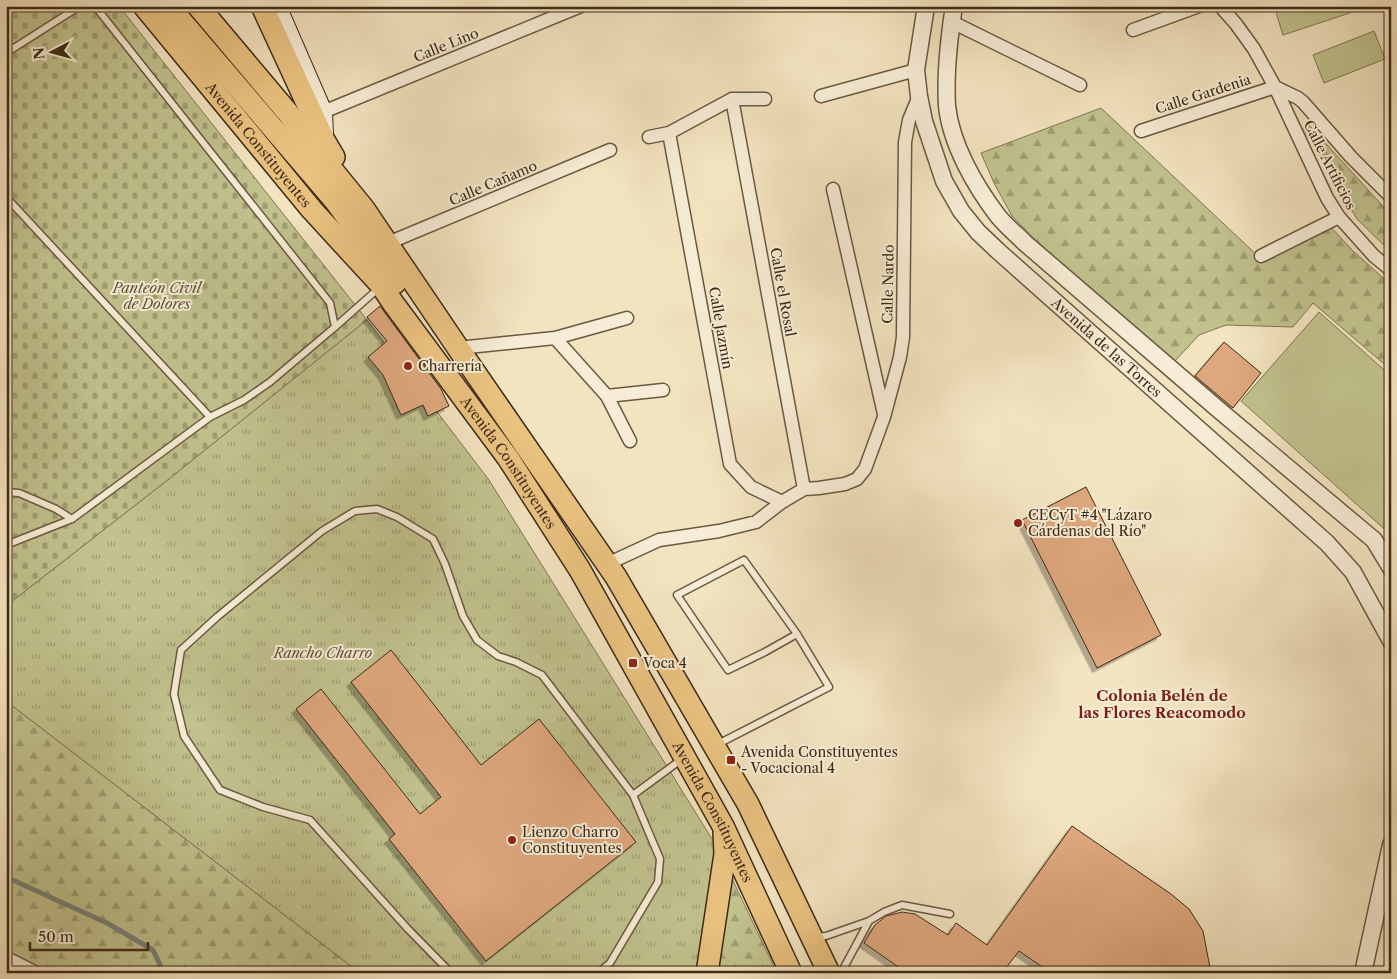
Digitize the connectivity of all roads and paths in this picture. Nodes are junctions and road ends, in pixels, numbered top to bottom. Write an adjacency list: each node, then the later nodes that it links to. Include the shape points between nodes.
1 (80, 6): 14 (lane)
2 (95, 6): 38 (lane, via 330,303)
3 (144, 6): 36 (highway, Avenida Constituyentes, via 312,210)
4 (170, 6): 44 (highway, via 336,202 390,275 444,358)
5 (198, 6): 31 (highway, Avenida Constituyentes)
6 (262, 6): 26 (highway)
7 (277, 6): 22 (main road)
8 (581, 6): 22 (street, Calle Lino)
9 (926, 6): 15 (street, Avenida de las Torres)
10 (1199, 6): 13 (street)
11 (1220, 6): 17 (street, Calle Artificios, via 1254,49)
12 (953, 14): 16 (street); 41 (street, Avenida de las Torres, via 946,82 948,108 964,162 980,191 999,218 1025,243)
13 (1133, 30)
14 (6, 53)
15 (916, 70): 18 (street); 19 (street, Avenida de las Torres)
16 (1080, 85)
17 (1275, 87): 23 (street, Calle Gardenia); 30 (street, Calle Artificios, via 1303,102); 32 (street, Calle Artificios)
18 (821, 96)
19 (919, 96): 43 (street, Avenida de las Torres, via 944,181 972,225); 47 (street, Calle Nardo, via 909,120 905,142 900,357)
20 (732, 99): 21 (street); 24 (street); 50 (street, Calle el Rosal)
21 (765, 99)
22 (323, 112): 26 (main road)
23 (1140, 131)
24 (670, 133): 25 (street); 53 (street, Calle Jazmín, via 730,464 750,487)
25 (649, 136)
26 (324, 140): 31 (highway)
27 (610, 150): 33 (street, Calle Cañamo)
28 (833, 189): 47 (street)
29 (6, 197): 46 (lane)
30 (1391, 197)
31 (364, 209): 33 (highway, Avenida Constituyentes)
32 (1339, 217): 34 (street); 35 (street, Calle Artificios)
33 (388, 243): 40 (highway, Avenida Constituyentes)
34 (1261, 256)
35 (1391, 270)
36 (382, 285): 38 (lane); 44 (highway, Avenida Constituyentes)
37 (627, 318): 39 (street)
38 (335, 327): 46 (lane, via 270,382)
39 (555, 338): 40 (street); 45 (street)
40 (458, 348): 56 (highway, Avenida Constituyentes)
41 (1175, 372): 43 (street); 57 (street, Avenida de las Torres, via 1374,540)
42 (663, 390): 45 (street)
43 (1158, 393): 59 (street, Avenida de las Torres, via 1327,543 1353,572)
44 (463, 396): 61 (highway, Avenida Constituyentes, via 508,458 580,570)
45 (607, 396): 48 (street)
46 (210, 417): 54 (lane)
47 (884, 417): 50 (street, Calle Nardo, via 865,468 857,479 845,484)
48 (630, 441)
49 (6, 488): 52 (lane)
50 (804, 489): 53 (street)
51 (6, 492): 52 (lane)
52 (19, 493): 54 (lane)
53 (782, 502): 56 (street, via 756,522 659,540)
54 (72, 519): 55 (lane)
55 (6, 545)
56 (607, 564): 60 (highway, Avenida Constituyentes)
57 (1391, 568)
58 (797, 634): 58 (lane, via 744,560 677,595 728,670); 60 (lane, via 829,686)
59 (1391, 641)
60 (715, 746): 67 (highway, Avenida Constituyentes, via 748,804)
61 (685, 757): 62 (lane); 63 (highway, Avenida Constituyentes)
62 (633, 794): 70 (lane, via 542,675 498,656 477,640 433,539 398,517 377,509 355,511 322,530 181,650 174,694 184,736 220,790 310,820); 71 (lane, via 660,859 658,882 610,963)
63 (723, 826): 72 (highway, via 724,854); 73 (highway, Avenida Constituyentes)
64 (1391, 845): 76 (street)
65 (950, 914): 66 (lane, via 902,905)
66 (869, 921): 67 (lane, via 826,936); 75 (lane)
67 (812, 937): 74 (highway, Avenida Constituyentes)
68 (6, 960): 69 (street)
69 (32, 973)
70 (451, 973)
71 (598, 973)
72 (707, 973)
73 (791, 973)
74 (829, 973)
75 (841, 973)
76 (1363, 973)

